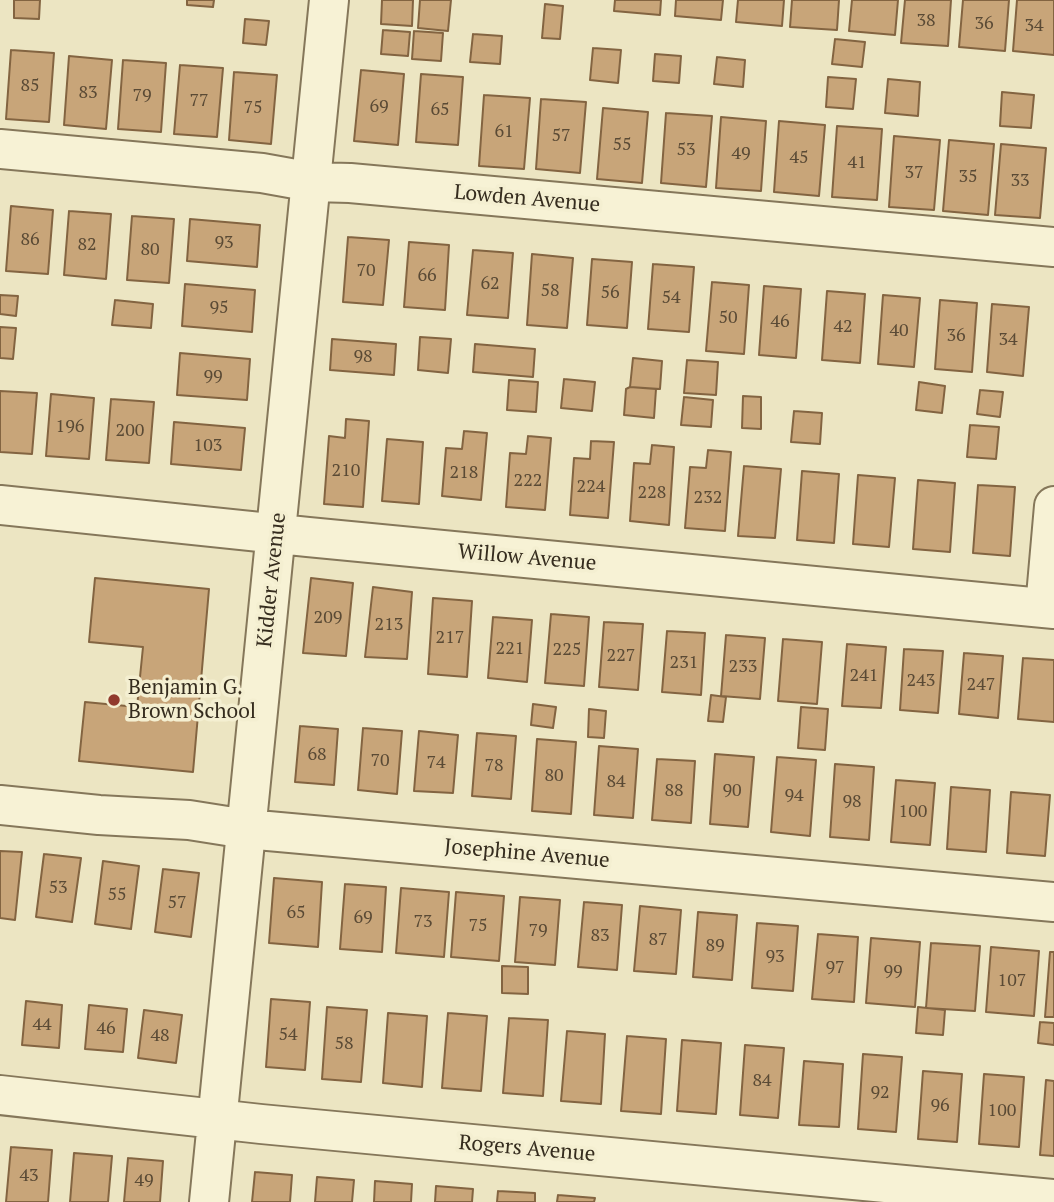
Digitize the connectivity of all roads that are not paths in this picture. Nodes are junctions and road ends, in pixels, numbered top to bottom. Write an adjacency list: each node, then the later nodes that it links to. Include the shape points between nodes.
1 (330, 0): 3 (street, Kidder Avenue)
2 (0, 149): 3 (street, Lowden Avenue)
3 (312, 181): 4 (street, Lowden Avenue); 7 (street, Kidder Avenue)
4 (1054, 247)
5 (0, 505): 7 (street, Willow Avenue)
6 (1054, 506): 8 (street)
7 (277, 533): 8 (street, Willow Avenue); 10 (street, Kidder Avenue)
8 (1049, 608)
9 (0, 805): 10 (street, Josephine Avenue)
10 (246, 829): 11 (street, Josephine Avenue); 13 (street, Kidder Avenue)
11 (1054, 902)
12 (0, 1095): 13 (street, Rogers Avenue)
13 (217, 1118): 14 (street, Rogers Avenue); 15 (street, Kidder Avenue)
14 (1054, 1199)
15 (209, 1202)

